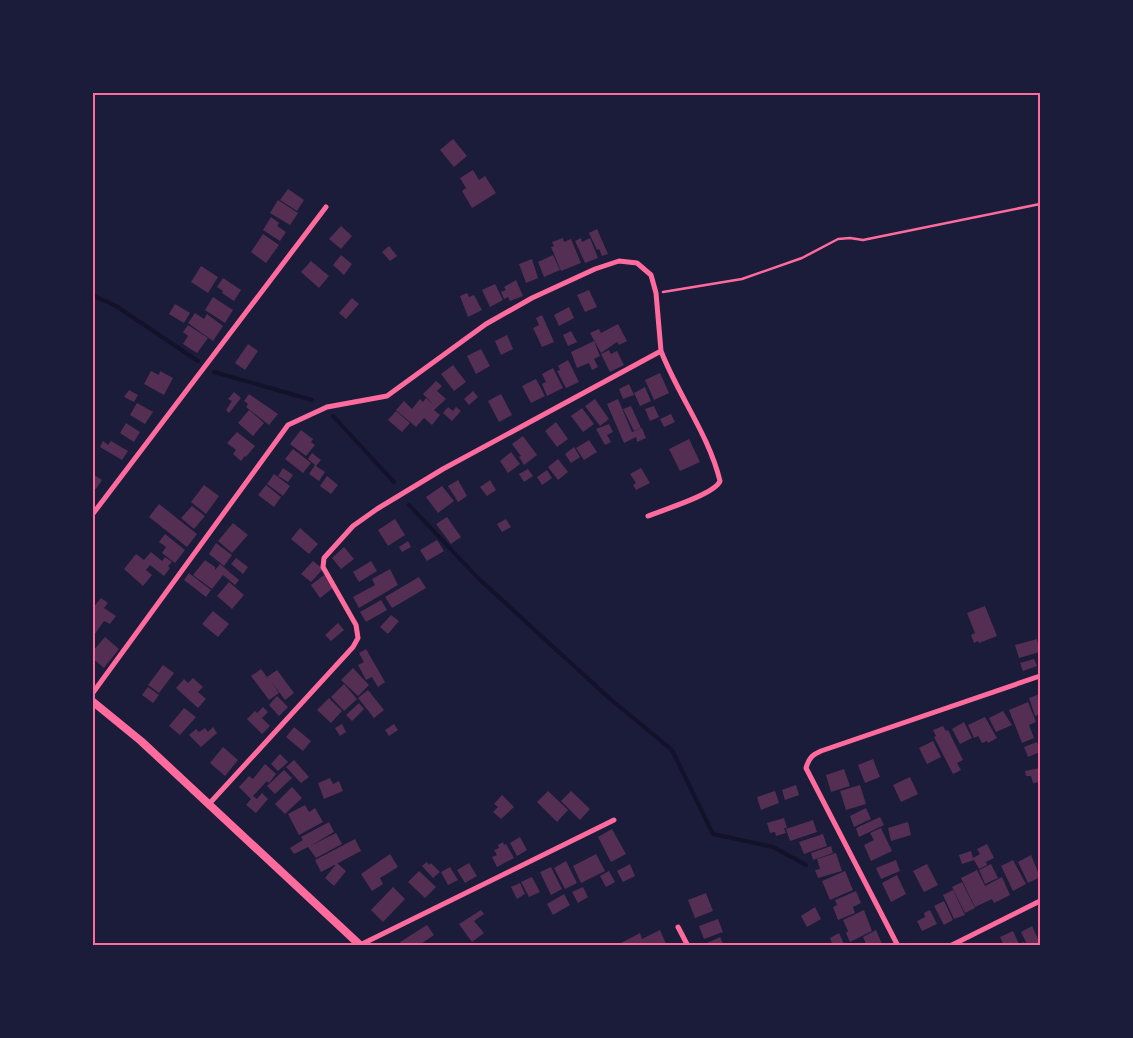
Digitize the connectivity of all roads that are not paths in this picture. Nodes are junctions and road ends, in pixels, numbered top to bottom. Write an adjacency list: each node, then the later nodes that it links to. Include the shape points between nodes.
1 (326, 207): 3 (street)
2 (661, 350): 4 (street, via 668,370 708,446 720,481 715,488); 6 (street, via 656,293 651,275 637,263 619,261 532,298 486,324 387,396 327,407 288,425); 8 (street, via 443,469 353,526 324,558 323,567 356,625 358,638)
3 (92, 515)
4 (648, 516)
5 (1040, 676): 14 (street, via 821,750 808,759 806,768)
6 (92, 694)
7 (92, 700): 8 (main road, via 141,740)
8 (209, 804): 12 (main road)
9 (614, 820): 12 (street)
10 (1040, 901): 15 (street)
11 (678, 927): 13 (street)
12 (361, 945)
13 (688, 946)
14 (898, 946)
15 (950, 946)

